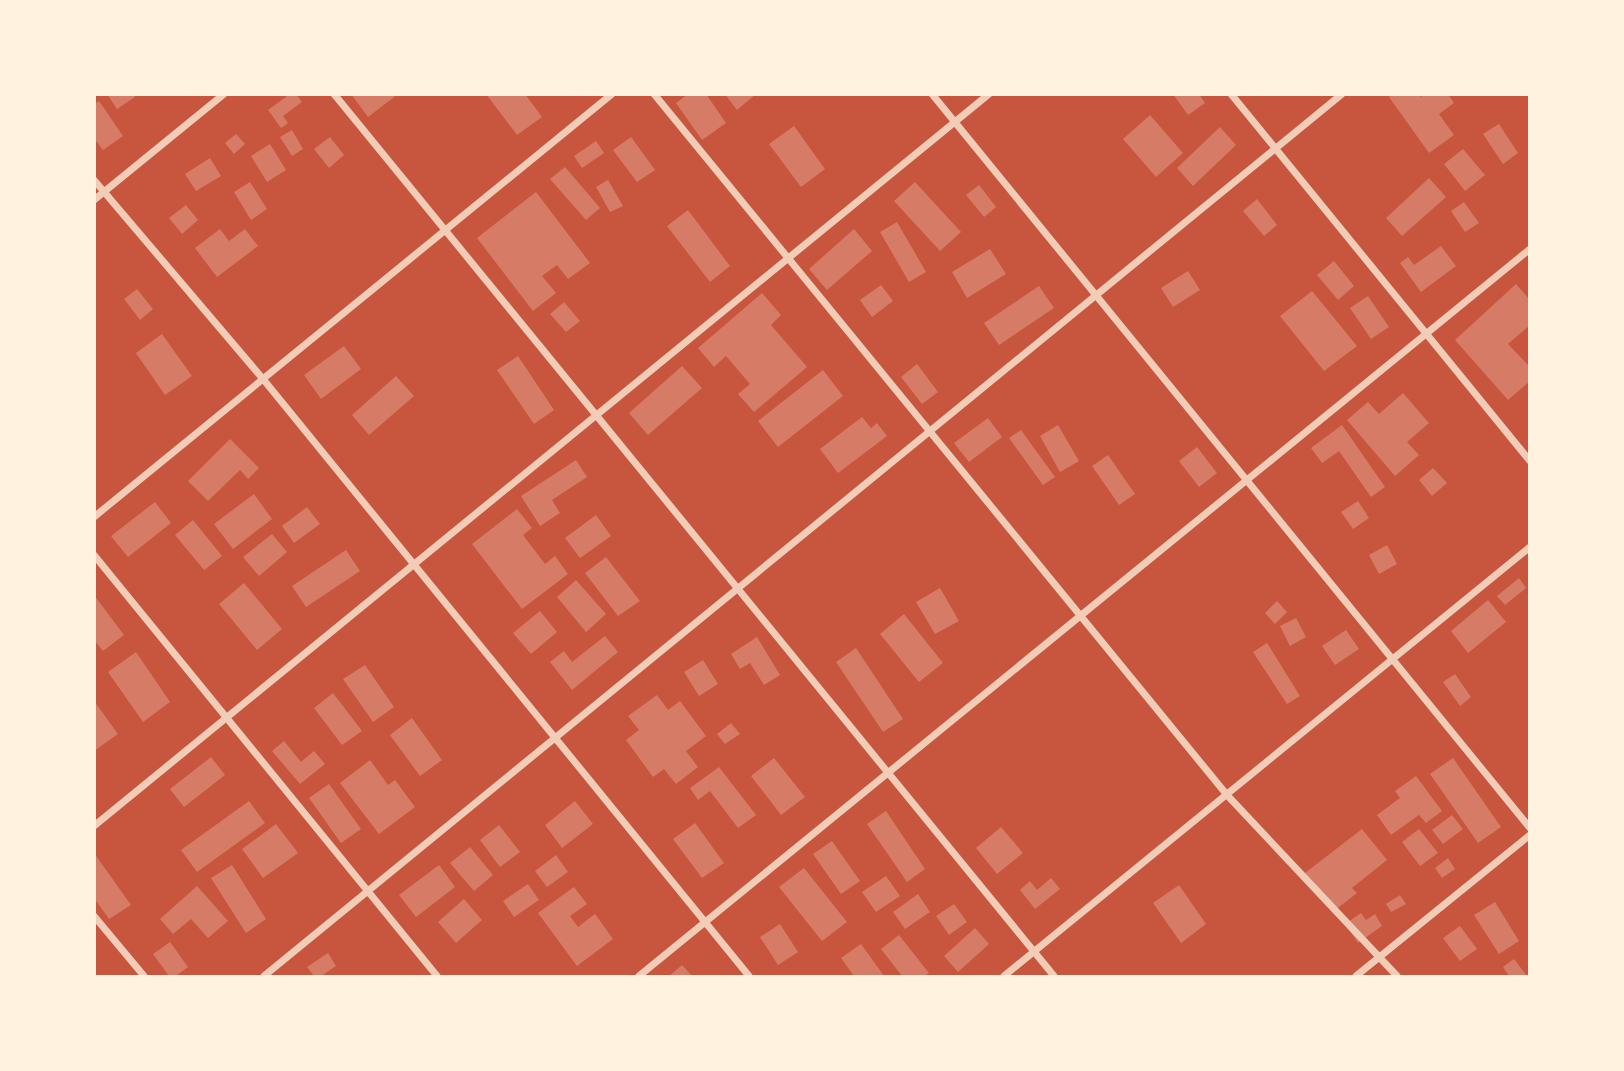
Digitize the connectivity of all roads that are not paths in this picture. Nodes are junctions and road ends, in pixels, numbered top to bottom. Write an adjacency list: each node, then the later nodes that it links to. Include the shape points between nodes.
1 (224, 94): 12 (street)
2 (334, 94): 14 (street)
3 (611, 94): 14 (street)
4 (654, 94): 16 (street)
5 (932, 94): 9 (street)
6 (989, 94): 9 (street)
7 (1231, 94): 10 (street)
8 (1342, 94): 10 (street)
9 (955, 122): 16 (street); 17 (street)
10 (1275, 149): 17 (street); 18 (street)
11 (94, 180): 12 (street)
12 (104, 192): 13 (street); 19 (street)
13 (94, 200)
14 (446, 230): 19 (street); 20 (street)
15 (1530, 249): 18 (street)
16 (788, 259): 20 (street); 21 (street)
17 (1096, 296): 21 (street); 23 (street)
18 (1426, 334): 22 (street); 23 (street)
19 (263, 379): 24 (street); 27 (street)
20 (597, 415): 27 (street); 28 (street)
21 (930, 432): 28 (street); 29 (street)
22 (1530, 461)
23 (1246, 480): 29 (street); 30 (street)
24 (94, 517)
25 (1530, 547): 30 (street)
26 (94, 555): 31 (street)
27 (414, 565): 31 (street); 32 (street)
28 (738, 588): 32 (street); 33 (street)
29 (1080, 615): 33 (street); 34 (street)
30 (1392, 660): 34 (street); 36 (street)
31 (227, 718): 35 (street); 38 (street)
32 (555, 738): 38 (street); 40 (street)
33 (888, 773): 40 (street); 41 (street)
34 (1227, 794): 41 (street); 42 (street)
35 (94, 826)
36 (1530, 828)
37 (1530, 835): 42 (street)
38 (368, 891): 44 (street); 45 (street)
39 (94, 916): 43 (street)
40 (705, 923): 46 (street); 47 (street)
41 (1034, 952): 48 (street); 49 (street)
42 (1379, 958): 50 (street); 51 (street)
43 (144, 976)
44 (264, 976)
45 (437, 976)
46 (639, 976)
47 (749, 976)
48 (1004, 976)
49 (1054, 976)
50 (1356, 976)
51 (1397, 976)

